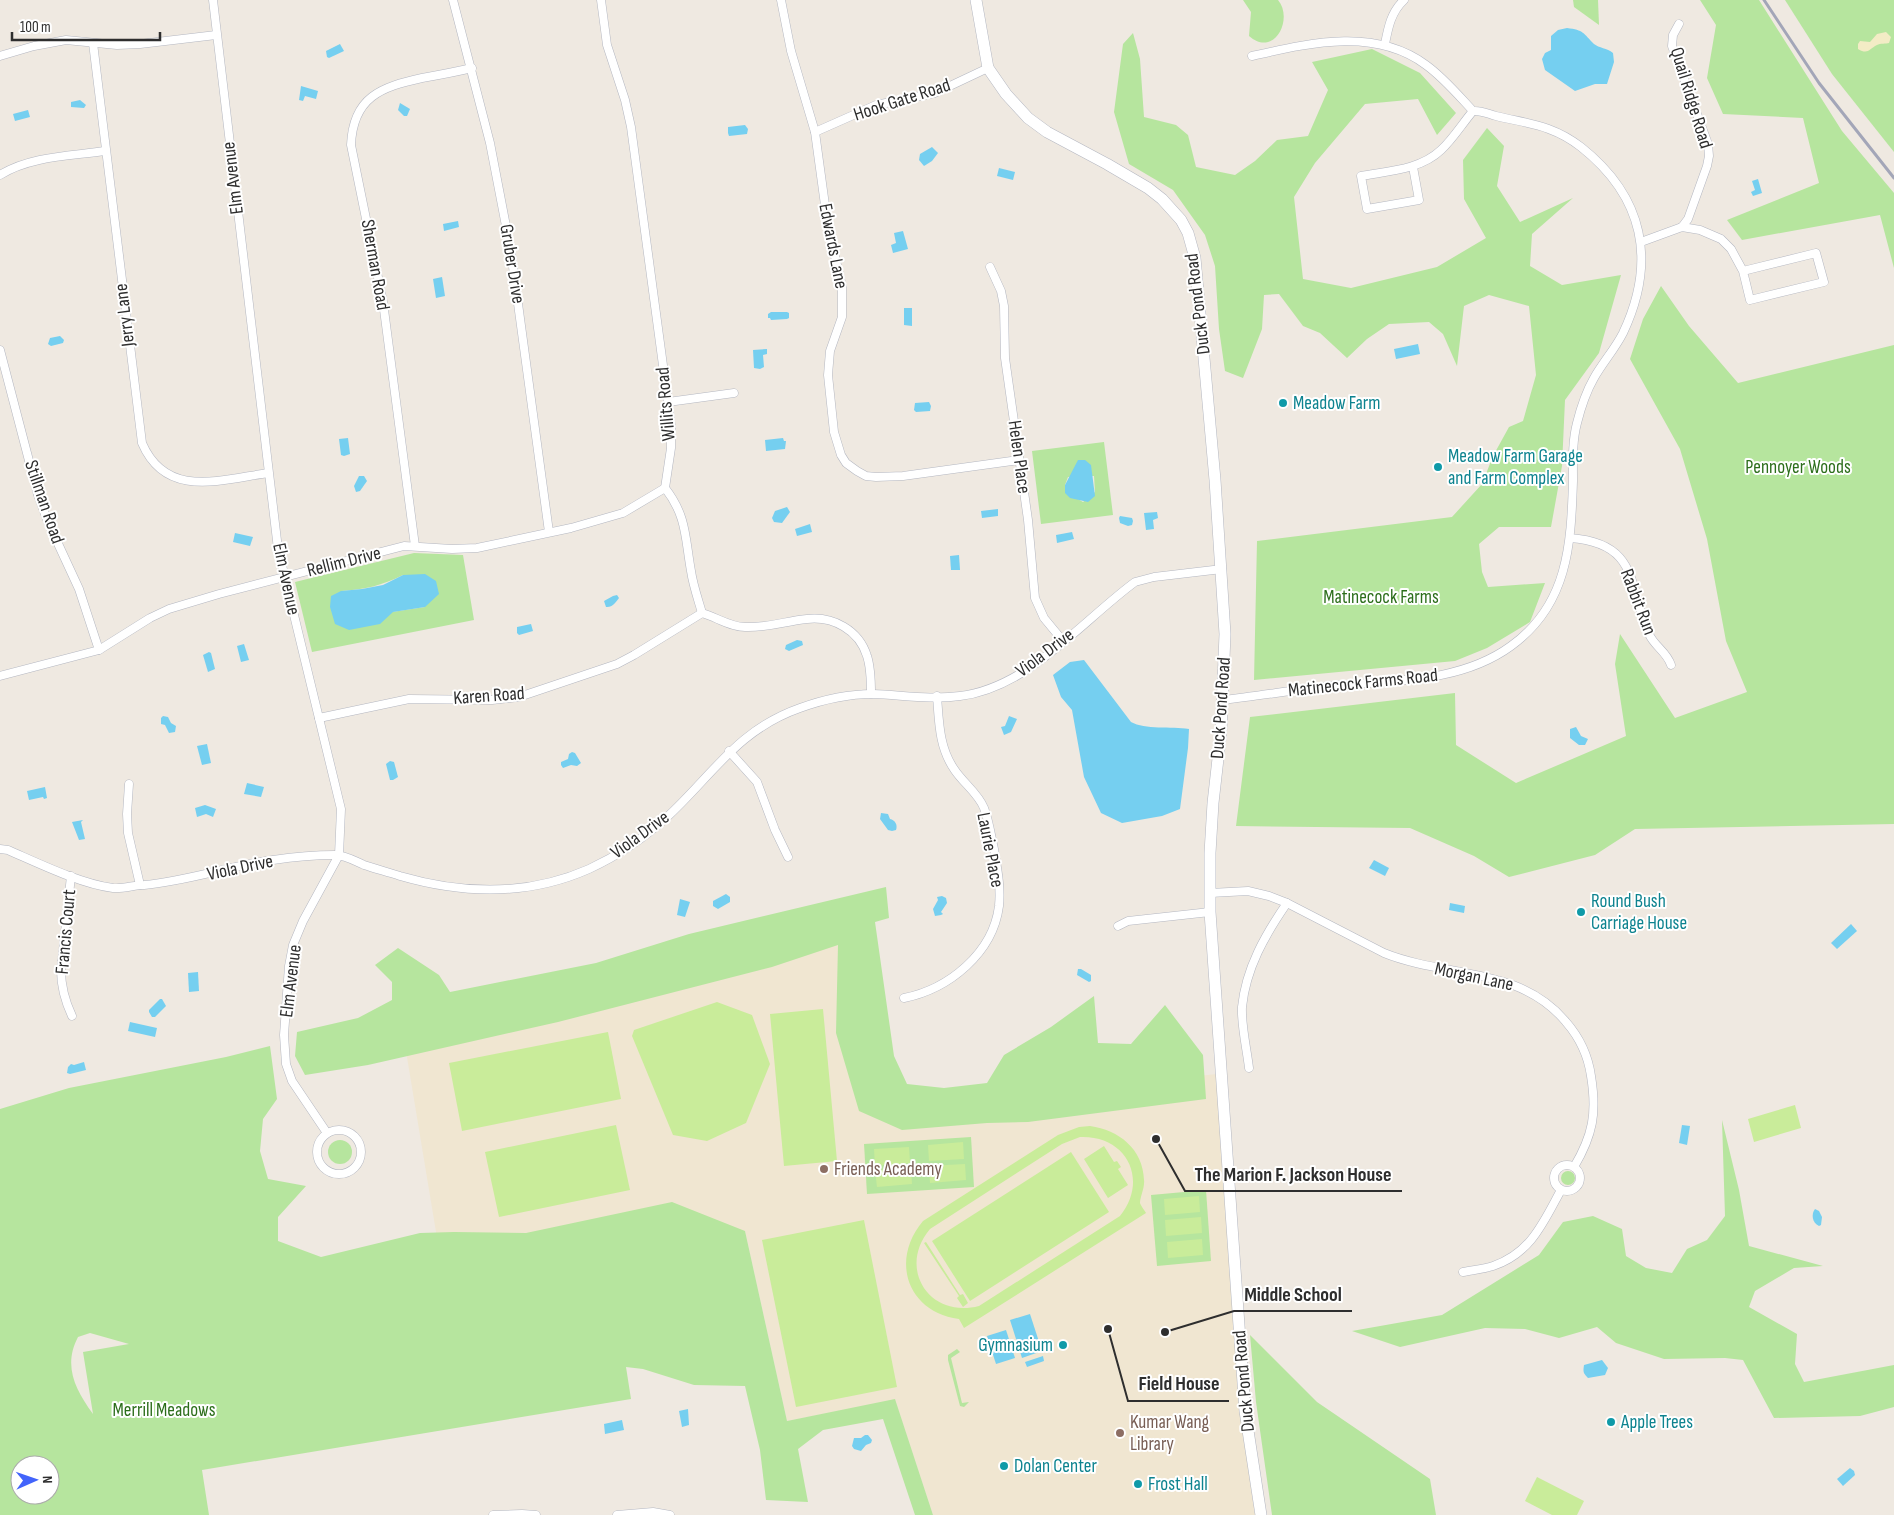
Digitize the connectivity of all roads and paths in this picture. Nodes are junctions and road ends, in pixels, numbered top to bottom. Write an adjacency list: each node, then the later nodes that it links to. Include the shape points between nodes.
1 (213, 0): 8 (street, Elm Avenue)
2 (453, 0): 13 (street, Gruber Drive)
3 (601, 0): 26 (street, Willits Road, via 607,45 631,127)
4 (782, 0): 16 (street, Edwards Lane, via 791,51)
5 (976, 0): 14 (street, Duck Pond Road)
6 (1404, 0): 10 (street, via 1390,22)
7 (1679, 24): 20 (street, Quail Ridge Road, via 1672,46 1710,156 1688,219)
8 (216, 35): 9 (street, via 140,44); 28 (street, Elm Avenue)
9 (93, 43): 11 (street, via 66,40); 17 (street, Jerry Lane)
10 (1385, 44): 12 (street, via 1357,40 1321,42); 15 (street, via 1427,65)
11 (0, 56)
12 (1252, 56)
13 (472, 68): 30 (street, Gruber Drive, via 511,252); 32 (street, Sherman Road, via 383,88 360,108 351,131 351,145 383,302)
14 (988, 68): 16 (street, Hook Gate Road, via 935,93 876,105); 33 (street, Duck Pond Road, via 1028,118 1047,132 1148,188 1173,210 1188,232 1198,279)
15 (1473, 111): 18 (street, via 1440,151); 21 (street, Matinecock Farms Road, via 1550,128 1596,159 1627,198)
16 (815, 132): 27 (street, Edwards Lane, via 828,227 842,286 843,308 830,351 828,375 834,432 841,456 857,471 876,477)
17 (105, 151): 19 (street, via 29,163); 28 (street, Jerry Lane, via 139,429 146,454 165,474 186,482)
18 (1413, 167): 18 (street, via 1362,176 1367,209 1418,200)
19 (0, 175)
20 (1682, 227): 21 (street); 23 (street, via 1721,239 1731,249)
21 (1641, 242): 31 (street, Matinecock Farms Road, via 1641,270 1631,315 1622,336 1585,396 1576,425)
22 (990, 267): 27 (street, Helen Place, via 1004,306 1006,358)
23 (1743, 271): 23 (street, via 1816,253 1824,282 1750,300)
24 (0, 350): 37 (street, Stillman Road, via 38,495 79,589)
25 (734, 394): 26 (street)
26 (668, 402): 29 (street, Willits Road, via 671,425)
27 (1019, 460): 36 (street, Helen Place, via 1035,598 1044,618)
28 (268, 473): 34 (street, Elm Avenue)
29 (665, 488): 30 (street, Rellim Drive, via 614,517); 35 (street, via 680,511 685,527 691,573)
30 (548, 532): 32 (street, Rellim Drive, via 477,548)
31 (1570, 538): 38 (street, Rabbit Run, via 1600,544 1621,559 1634,586 1650,637 1666,655); 42 (street, Matinecock Farms Road, via 1564,569 1544,615 1511,646 1485,661 1443,675 1414,680 1329,686)
32 (414, 546): 34 (street, Rellim Drive)
33 (1222, 569): 36 (street, Viola Drive, via 1135,582); 42 (street, Duck Pond Road, via 1225,634)
34 (283, 577): 37 (street, Rellim Drive, via 169,609); 43 (street, Elm Avenue)
35 (702, 613): 40 (street, via 744,628 807,619 838,623 860,640 868,656); 43 (street, Karen Road, via 617,664 519,697 492,700 409,699)
36 (1063, 641): 41 (street, Viola Drive, via 1029,669 1006,682 967,695)
37 (100, 650): 39 (street, Rellim Drive)
38 (1670, 665)
39 (0, 676)
40 (871, 694): 41 (street, Viola Drive, via 913,698); 44 (street, Viola Drive, via 826,700 800,708 759,728)
41 (937, 696): 55 (street, Laurie Place, via 944,751 954,770 984,809 999,876 998,908 990,933 973,959 945,983 920,995)
42 (1223, 700): 51 (street, Duck Pond Road, via 1213,803)
43 (319, 718): 47 (street, Elm Avenue, via 341,809)
44 (730, 751): 47 (street, Viola Drive, via 669,816 643,838 590,868 548,882 506,890 448,888 399,876); 48 (street, via 757,782)
45 (129, 784): 50 (street, via 128,833)
46 (0, 849): 49 (street, Viola Drive)
47 (339, 855): 50 (street, Viola Drive, via 272,860 166,883); 58 (street, Elm Avenue, via 293,945 284,1035 286,1064 292,1082)
48 (788, 857)
49 (71, 876): 50 (street, Viola Drive, via 112,888); 56 (street, Francis Court, via 61,982)
50 (140, 885)
51 (1210, 893): 52 (street, Morgan Lane, via 1248,891); 53 (street, Duck Pond Road)
52 (1287, 903): 57 (street, via 1265,936 1248,973 1242,1009); 59 (street, Morgan Lane, via 1384,954 1417,965 1504,981 1527,989 1562,1016 1575,1032 1590,1064 1595,1108 1586,1148)
53 (1210, 912): 54 (street, via 1128,921); 66 (street, Duck Pond Road, via 1245,1411)
54 (1118, 926)
55 (904, 998)
56 (72, 1016)
57 (1249, 1068)
58 (326, 1133): 58 (street, via 317,1148 320,1162 337,1174 350,1170 359,1159 360,1145 344,1131)
59 (1574, 1167): 60 (street, via 1580,1174 1580,1183 1570,1192); 60 (street, via 1562,1166 1556,1171 1554,1182)
60 (1561, 1190): 61 (street, via 1528,1245 1502,1262)
61 (1463, 1272)
62 (493, 1515): 63 (street)
63 (536, 1515)
64 (617, 1515): 65 (street, via 653,1512)
65 (670, 1515)
66 (1260, 1515)

